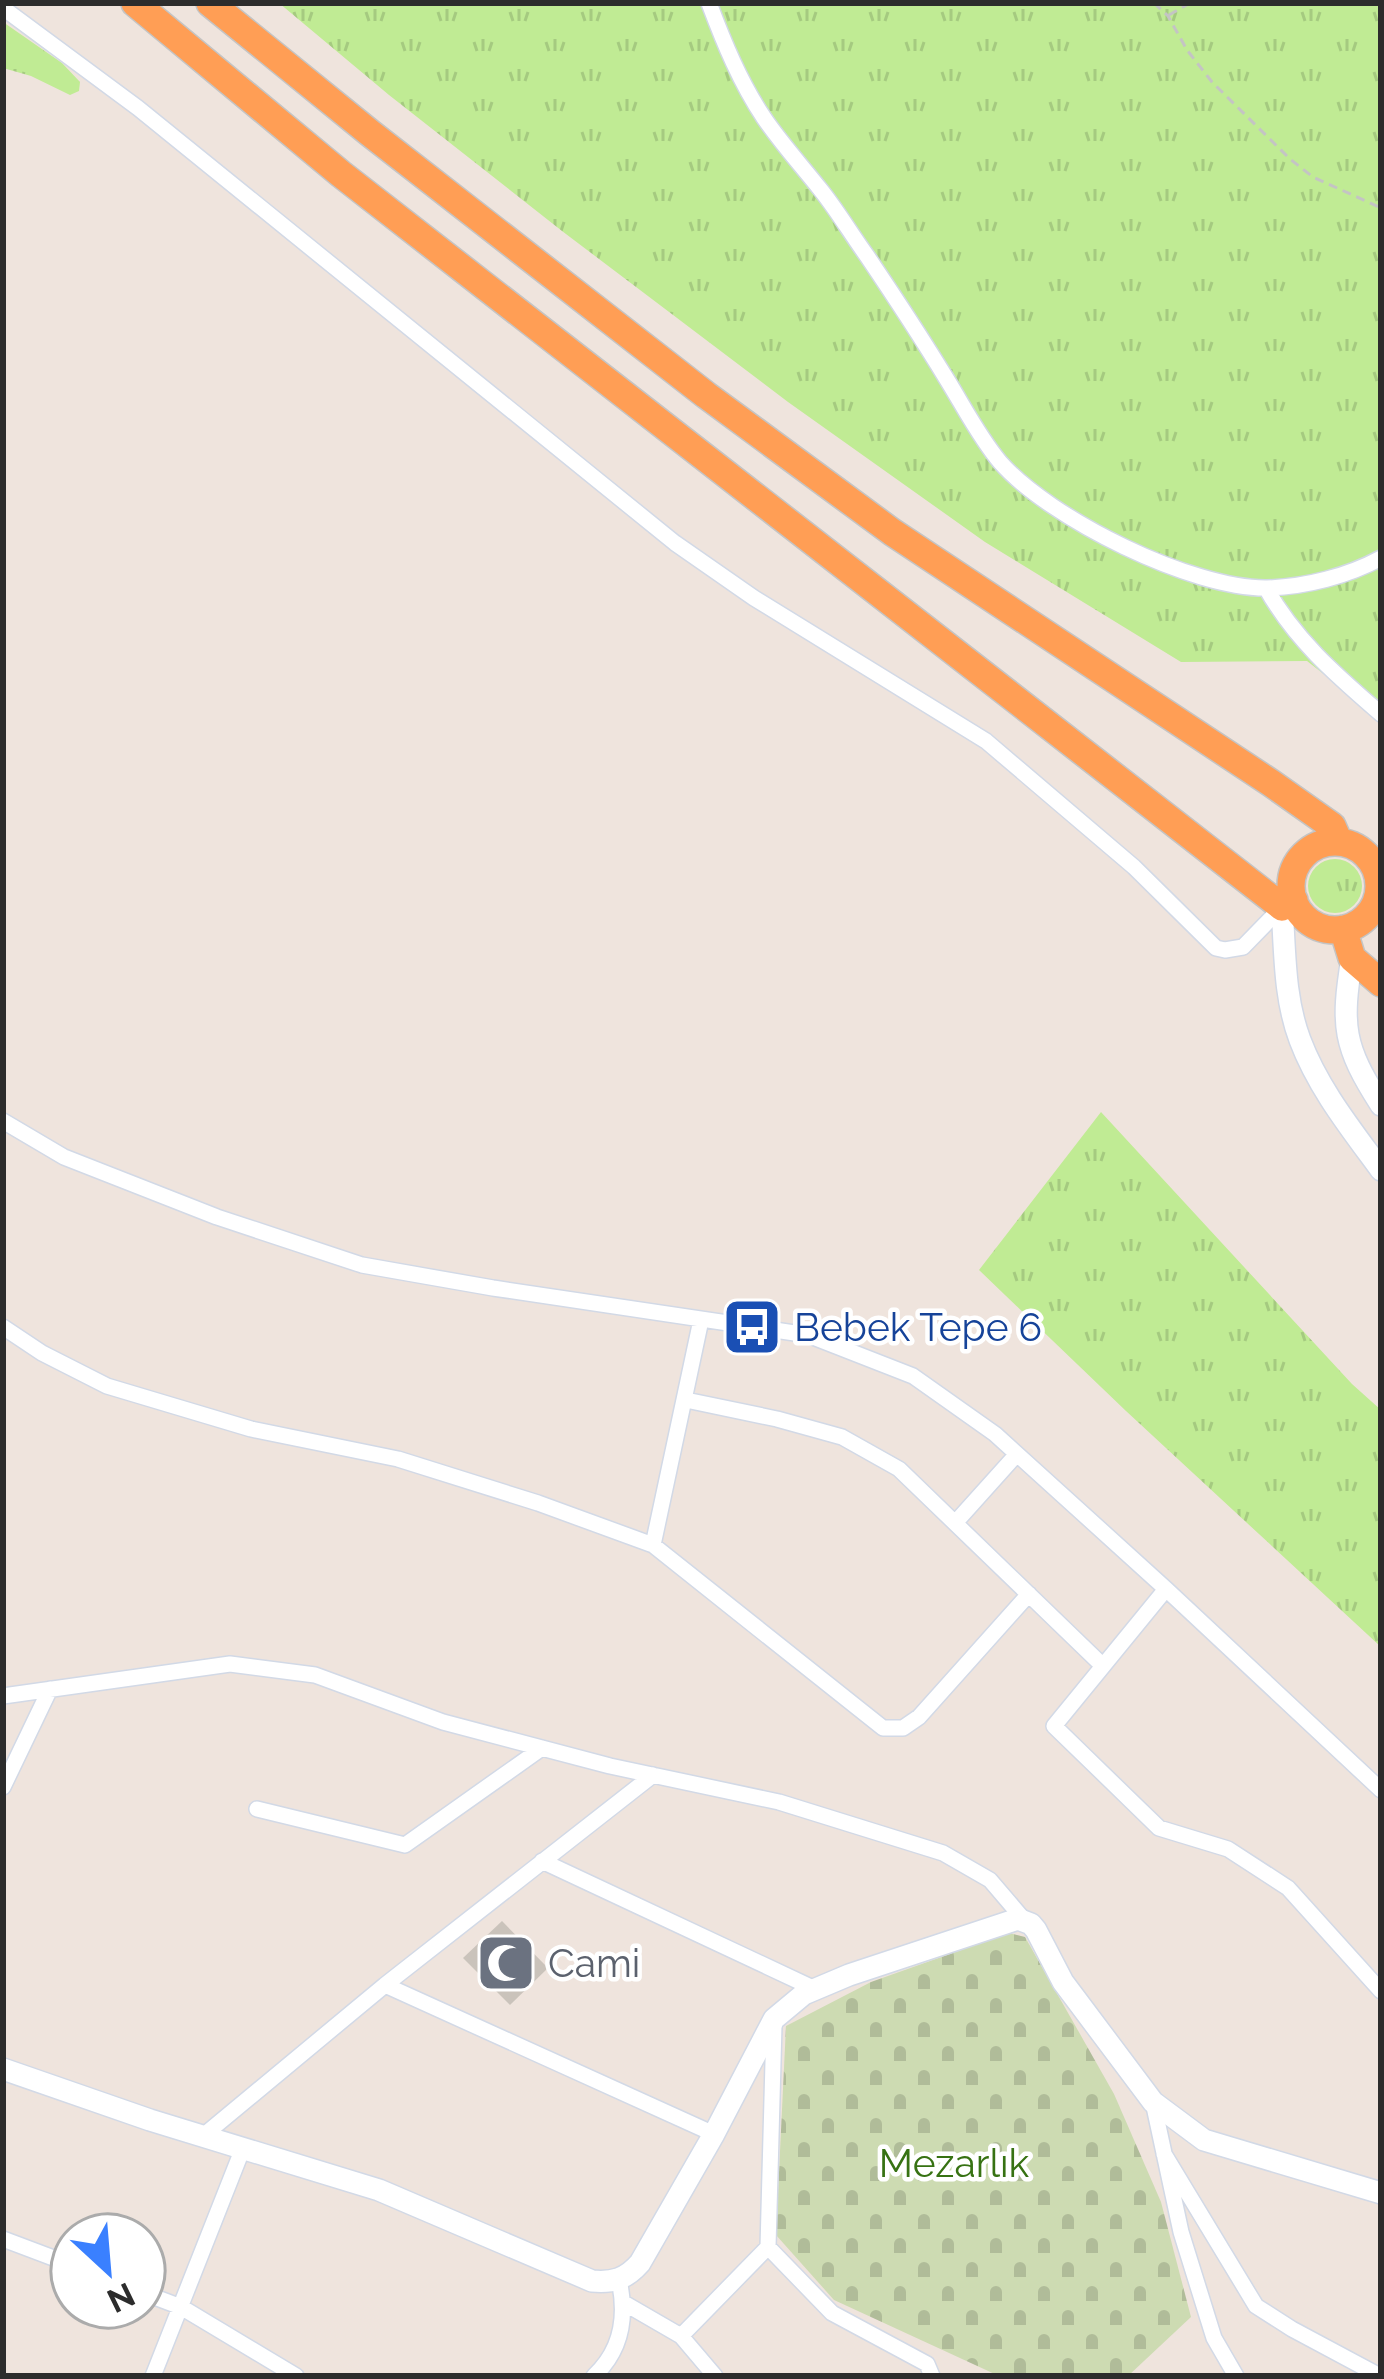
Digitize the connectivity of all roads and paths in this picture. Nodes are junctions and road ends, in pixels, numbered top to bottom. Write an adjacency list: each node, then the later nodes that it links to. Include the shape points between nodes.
1 (135, 3): 14 (highway, via 341,174)
2 (210, 3): 12 (highway, via 892,532 1271,782)
3 (709, 3): 10 (street, via 761,115 834,208 986,444 1019,482 1129,549)
4 (1154, 3): 7 (path)
5 (1190, 3): 7 (path)
6 (3, 8): 14 (street, via 675,543 986,741 1209,943 1243,947)
7 (1168, 16): 8 (path, via 1212,82 1290,159)
8 (1381, 208)
9 (1381, 558): 10 (street, via 1332,577)
10 (1266, 588): 11 (street, via 1305,646)
11 (1381, 713)
12 (1335, 834): 13 (highway, via 1369,857); 14 (highway, via 1299,861)
13 (1380, 878): 15 (highway, via 1372,911)
14 (1288, 904): 15 (highway, via 1310,922); 20 (street, via 1287,985 1300,1039)
15 (1343, 929): 16 (highway)
16 (1352, 958): 17 (highway); 18 (street, via 1346,1035)
17 (1381, 983)
18 (1381, 1105)
19 (3, 1121): 21 (street, via 64,1157 362,1264)
20 (1381, 1170)
21 (701, 1320): 23 (street); 24 (street, via 808,1335 913,1376)
22 (3, 1327): 26 (street, via 107,1386 251,1429 398,1460)
23 (686, 1400): 25 (street, via 842,1437 899,1469); 26 (street)
24 (1017, 1454): 25 (street); 27 (street)
25 (955, 1523): 28 (street)
26 (652, 1546): 28 (street, via 893,1730 920,1718)
27 (1166, 1589): 29 (street); 35 (street)
28 (1029, 1594): 29 (street)
29 (1103, 1666): 41 (street, via 1054,1726 1159,1828 1228,1849 1288,1888)
30 (50, 1689): 31 (street); 32 (street, via 230,1664 315,1675); 34 (street)
31 (3, 1696)
32 (542, 1748): 33 (street); 36 (street, via 404,1845)
33 (653, 1775): 37 (street); 38 (street, via 779,1802 943,1853 989,1880)
34 (3, 1787)
35 (1381, 1790)
36 (257, 1809)
37 (542, 1862): 39 (street); 40 (street)
38 (1025, 1921): 40 (street); 44 (street)
39 (385, 1985): 45 (street); 46 (street)
40 (815, 1989): 42 (street)
41 (1381, 1990)
42 (774, 2019): 45 (street); 51 (street)
43 (3, 2069): 46 (street)
44 (1153, 2102): 48 (street); 49 (street, via 1204,2140)
45 (714, 2134): 53 (street)
46 (203, 2136): 47 (street)
47 (243, 2148): 53 (street, via 379,2190); 55 (street)
48 (1164, 2154): 62 (street, via 1214,2338); 63 (street, via 1256,2306)
49 (1381, 2193)
50 (4, 2241): 52 (street)
51 (769, 2247): 56 (street); 61 (street, via 832,2313 927,2363)
52 (48, 2257)
53 (621, 2291): 56 (street); 59 (street, via 623,2326)
54 (168, 2302): 55 (street)
55 (181, 2307): 57 (street); 58 (street)
56 (681, 2336): 60 (street)
57 (153, 2376)
58 (296, 2376)
59 (594, 2376)
60 (715, 2376)
61 (932, 2376)
62 (1236, 2376)
63 (1379, 2376)

